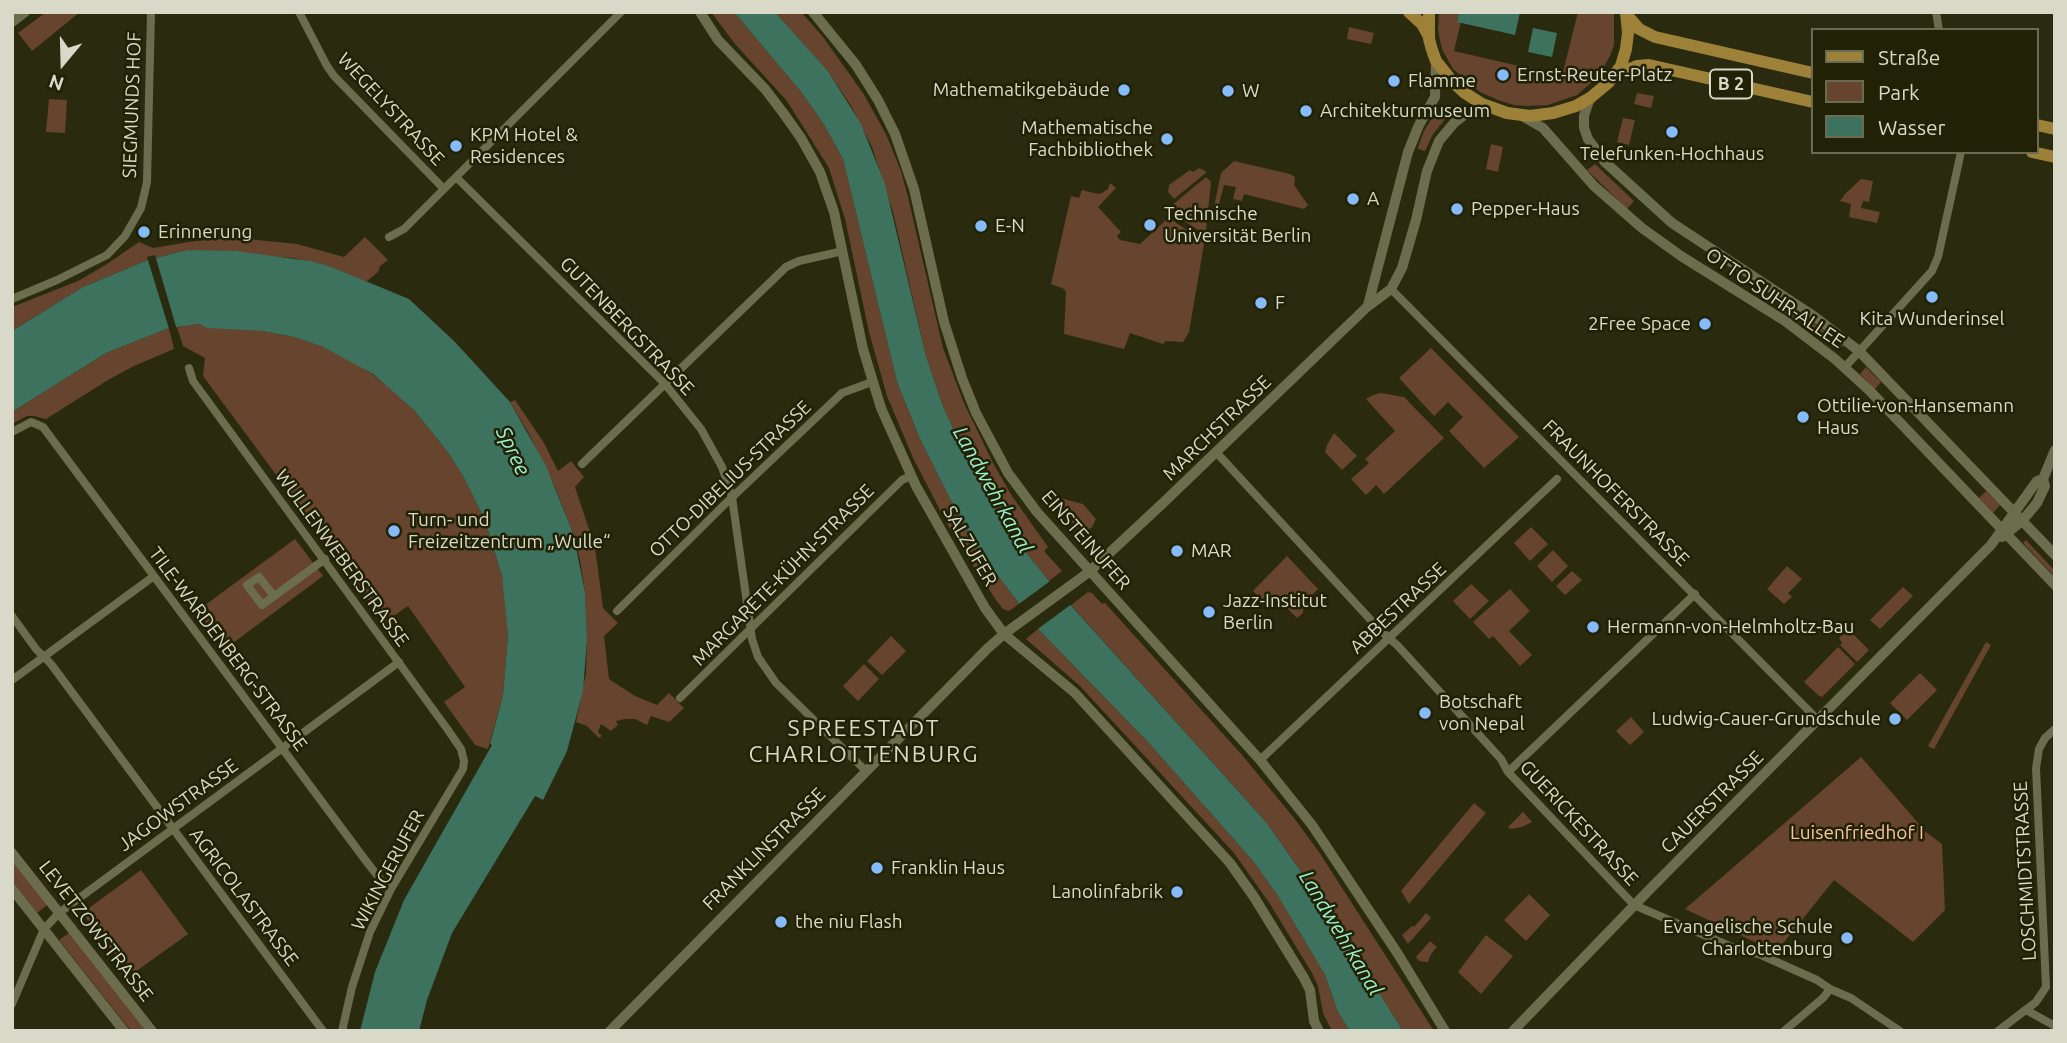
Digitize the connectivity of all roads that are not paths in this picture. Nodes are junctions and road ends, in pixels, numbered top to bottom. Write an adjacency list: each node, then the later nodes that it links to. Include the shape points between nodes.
1 (25, 12): 10 (main road)
2 (151, 12): 26 (street, SIEGMUNDS HOF, via 147,182 141,208 114,250)
3 (299, 12): 21 (street, WEGELYSTRASSE, via 334,76)
4 (621, 12): 20 (street)
5 (699, 12): 23 (main road, SALZUFER, via 801,138 828,192)
6 (813, 12): 44 (main road, EINSTEINUFER, via 878,100 902,152 944,322 976,412 1020,490)
7 (1409, 12): 11 (main road, B 2)
8 (1429, 12): 11 (main road)
9 (1626, 13): 13 (main road, B 2, via 1639,29 1655,37); 14 (main road, via 1627,43)
10 (12, 22)
11 (1429, 39): 12 (main road, B 2)
12 (1436, 61): 17 (main road, B 2, via 1465,93); 24 (main road, MARCHSTRASSE, via 1435,97 1408,152)
13 (1812, 73)
14 (1615, 75): 15 (main road, B 2); 16 (main road, B 2, via 1649,65)
15 (1590, 98): 18 (main road, B 2, via 1566,110); 28 (main road, OTTO-SUHR-ALLEE, via 1584,128 1605,162 1672,223)
16 (1812, 103)
17 (1492, 108): 18 (main road, B 2); 25 (main road, MARCHSTRASSE, via 1473,110 1439,141 1402,268)
18 (1522, 116): 29 (main road, OTTO-SUHR-ALLEE, via 1543,128 1594,186 1642,228 1785,321)
19 (1961, 154): 28 (street, via 1936,264)
20 (456, 177): 21 (street); 32 (street, GUTENBERGSTRASSE)
21 (444, 189): 22 (street, via 404,229)
22 (389, 237)
23 (843, 251): 31 (main road, SALZUFER); 32 (street, via 786,267)
24 (1376, 278): 25 (main road); 27 (main road, MARCHSTRASSE)
25 (1391, 289): 27 (main road, MARCHSTRASSE); 48 (street, FRAUNHOFERSTRASSE)
26 (12, 299)
27 (1367, 307): 35 (main road, MARCHSTRASSE)
28 (1859, 351): 29 (street); 40 (main road, OTTO-SUHR-ALLEE)
29 (1844, 367): 41 (main road, OTTO-SUHR-ALLEE)
30 (189, 368): 43 (street, WULLENWEBERSTRASSE, via 193,382)
31 (872, 382): 37 (main road, SALZUFER); 39 (street, OTTO-DIBELIUS-STRASSE, via 842,393)
32 (665, 383): 36 (street); 39 (street, GUTENBERGSTRASSE, via 712,446)
33 (12, 432): 45 (street, TILE-WARDENBERG-STRASSE, via 31,422 41,425)
34 (2055, 450): 40 (main road, CAUERSTRASSE)
35 (1216, 452): 44 (main road, MARCHSTRASSE); 54 (street, GUERICKESTRASSE)
36 (582, 464)
37 (911, 475): 52 (street, MARGARETE-KÜHN-STRASSE); 53 (main road, SALZUFER)
38 (1557, 479): 54 (street, ABBESTRASSE)
39 (732, 497): 50 (street, OTTO-DIBELIUS-STRASSE); 52 (street, GUTENBERGSTRASSE)
40 (2018, 516): 41 (main road, CAUERSTRASSE); 42 (main road, OTTO-SUHR-ALLEE)
41 (2001, 534): 47 (main road, OTTO-SUHR-ALLEE); 59 (main road, CAUERSTRASSE)
42 (2055, 555)
43 (325, 559): 49 (street); 56 (street, WULLENWEBERSTRASSE)
44 (1089, 572): 46 (main road, MARCHSTRASSE); 62 (main road, EINSTEINUFER)
45 (154, 576): 55 (street); 61 (street, TILE-WARDENBERG-STRASSE)
46 (1073, 583): 53 (main road, FRANKLINSTRASSE)
47 (2055, 585)
48 (1695, 594): 59 (street, FRAUNHOFERSTRASSE); 65 (street)
49 (274, 596)
50 (617, 611)
51 (12, 616): 55 (street, AGRICOLASTRASSE)
52 (751, 629): 58 (street, MARGARETE-KÜHN-STRASSE); 64 (street, GUTENBERGSTRASSE, via 758,657 776,683)
53 (1004, 634): 64 (main road, FRANKLINSTRASSE); 82 (main road, SALZUFER, via 1075,693 1230,863 1304,978)
54 (1389, 638): 62 (street, ABBESTRASSE); 65 (street, GUERICKESTRASSE)
55 (44, 657): 57 (street); 66 (street, AGRICOLASTRASSE)
56 (399, 662): 61 (street, JAGOWSTRASSE); 63 (street, WULLENWEBERSTRASSE, via 461,749)
57 (12, 680)
58 (680, 698)
59 (1818, 720): 70 (main road, CAUERSTRASSE)
60 (2055, 729): 75 (street, LOSCHMIDTSTRASSE, via 2039,749 2036,768 2046,987)
61 (282, 749): 66 (street, JAGOWSTRASSE); 69 (street, TILE-WARDENBERG-STRASSE)
62 (1260, 760): 83 (main road, EINSTEINUFER, via 1312,825)
63 (463, 769): 69 (street, WIKINGERUFER)
64 (866, 771): 81 (main road, FRANKLINSTRASSE)
65 (1508, 772): 70 (street, GUERICKESTRASSE)
66 (173, 829): 71 (street, JAGOWSTRASSE); 79 (street, AGRICOLASTRASSE)
67 (12, 853): 71 (main road, LEVETZOWSTRASSE)
68 (12, 889): 72 (main road, LEVETZOWSTRASSE)
69 (391, 889): 80 (street, WIKINGERUFER, via 366,943)
70 (1634, 905): 73 (street, GUERICKESTRASSE, via 1817,979); 84 (main road, CAUERSTRASSE)
71 (59, 913): 72 (street, JAGOWSTRASSE); 78 (main road, LEVETZOWSTRASSE)
72 (44, 929): 74 (street, JAGOWSTRASSE); 77 (main road, LEVETZOWSTRASSE)
73 (1830, 989): 85 (street); 86 (street, GUERICKESTRASSE)
74 (12, 1004)
75 (2026, 1010): 76 (street); 87 (street, LOSCHMIDTSTRASSE)
76 (2055, 1026)
77 (124, 1031)
78 (152, 1031)
79 (323, 1031)
80 (342, 1031)
81 (610, 1031)
82 (1319, 1031)
83 (1445, 1031)
84 (1513, 1031)
85 (1784, 1031)
86 (1900, 1031)
87 (1998, 1031)

